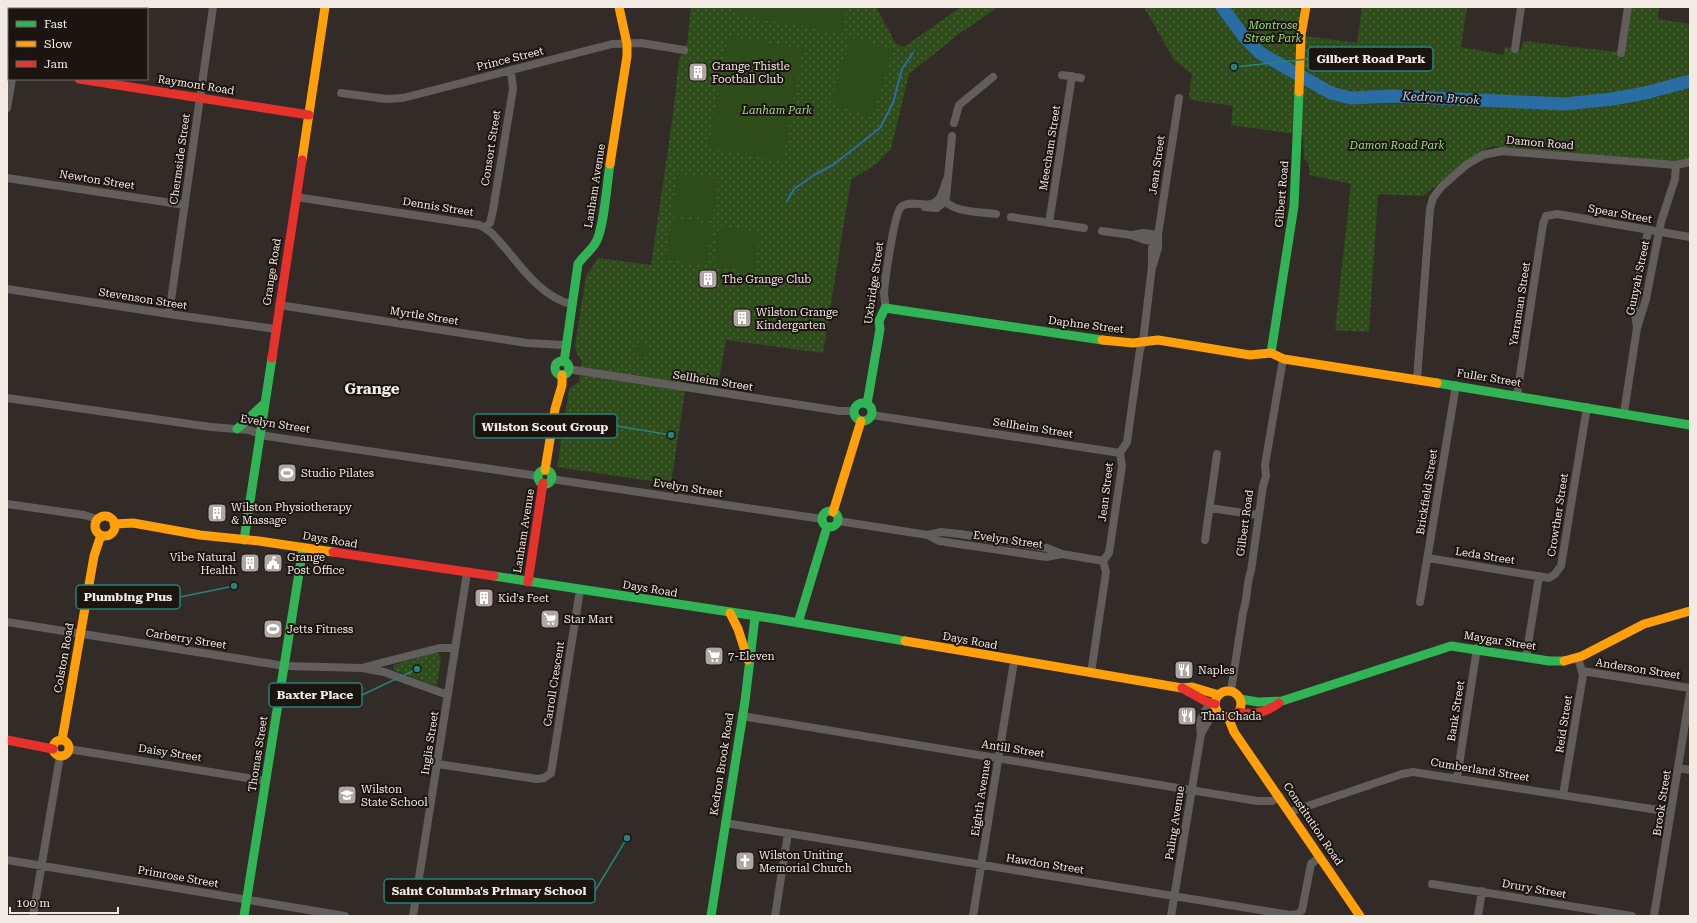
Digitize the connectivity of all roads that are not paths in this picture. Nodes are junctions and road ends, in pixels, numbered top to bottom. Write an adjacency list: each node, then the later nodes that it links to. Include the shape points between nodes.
1 (213, 7): 19 (street, Chermside Street)
2 (325, 7): 22 (street, Grange Road)
3 (619, 7): 7 (street, Lanham Avenue)
4 (1306, 7): 51 (street, Gilbert Road, via 1301,35 1294,206)
5 (1522, 7): 8 (street)
6 (1628, 7): 10 (street)
7 (628, 44): 9 (street, Prince Street, via 641,43); 11 (street, Prince Street, via 607,46); 43 (street, Lanham Avenue, via 600,231 596,243 578,264)
8 (1515, 49)
9 (684, 50)
10 (1621, 53)
11 (511, 71): 18 (street, Prince Street, via 396,99); 35 (street, Consort Street, via 513,89 490,223)
12 (1062, 75): 13 (street)
13 (1072, 76): 15 (street); 34 (street, Meecham Street)
14 (993, 77): 23 (street, via 959,104)
15 (1081, 78)
16 (12, 80): 21 (street)
17 (87, 80): 19 (street, Raymont Road)
18 (341, 93)
19 (200, 97): 22 (street, Raymont Road); 30 (street, Chermside Street)
20 (1179, 98): 41 (street, Jean Street)
21 (7, 108)
22 (309, 115): 28 (street, Grange Road)
23 (954, 123)
24 (952, 136): 29 (street)
25 (1690, 162): 26 (street, Damon Road)
26 (1676, 165): 39 (street, Gunyah Street, via 1675,179); 54 (street, Damon Road, via 1502,151 1483,155 1466,165 1433,198 1430,209)
27 (7, 178): 30 (street, Newton Street)
28 (296, 197): 35 (street, Dennis Street); 44 (street, Grange Road)
29 (942, 201): 31 (street, via 955,208); 45 (street, Uxbridge Street, via 935,209 906,204 899,210 890,248 884,295)
30 (185, 205): 46 (street, Chermside Street)
31 (996, 214)
32 (1546, 216): 37 (street, Spear Street, via 1557,214); 56 (street, Yarraman Street)
33 (1011, 217): 34 (street)
34 (1049, 223): 36 (street)
35 (485, 227): 43 (street, Dennis Street, via 542,288)
36 (1084, 228)
37 (1648, 230): 39 (street, Spear Street); 47 (street, Gunyah Street, via 1634,307)
38 (1102, 231): 41 (street)
39 (1659, 232): 40 (street, Spear Street); 47 (street, Gunyah Street, via 1646,300)
40 (1690, 237)
41 (1157, 240): 49 (street, Jean Street, via 1151,254 1152,266)
42 (7, 288): 46 (street, Stevenson Street)
43 (571, 304): 50 (street, Lanham Avenue)
44 (279, 305): 48 (street, Grange Road); 50 (street, Myrtle Street, via 527,343)
45 (885, 308): 49 (street, Daphne Street, via 1101,340); 59 (street, Uxbridge Street, via 880,321)
46 (169, 314): 48 (street, Stevenson Street)
47 (1637, 328): 62 (street, Gunyah Street)
48 (276, 329): 58 (street, Grange Road)
49 (1143, 342): 51 (street, Daphne Street, via 1158,340 1250,355); 68 (street, Jean Street, via 1127,442)
50 (565, 345): 53 (street, Lanham Avenue)
51 (1271, 354): 52 (street, Daphne Street)
52 (1283, 359): 54 (street, Fuller Street); 74 (street, Gilbert Road)
53 (565, 369): 61 (street, Sellheim Street, via 840,411); 70 (street, Lanham Avenue, via 555,409)
54 (1417, 379): 55 (street, Fuller Street)
55 (1456, 385): 56 (street, Fuller Street); 84 (street, Brickfield Street)
56 (1517, 395): 60 (street, Fuller Street)
57 (7, 398): 66 (street, Evelyn Street)
58 (265, 403): 66 (street); 67 (street, Grange Road)
59 (867, 404): 61 (street, via 859,404); 63 (street)
60 (1587, 407): 62 (street, Fuller Street); 87 (street, Crowther Street, via 1561,566 1549,578)
61 (854, 411): 64 (street, via 856,418)
62 (1624, 413): 65 (street, Fuller Street)
63 (872, 415): 64 (street, via 868,420); 68 (street, Sellheim Street)
64 (861, 421): 73 (street)
65 (1690, 425)
66 (237, 429): 67 (street, Evelyn Street)
67 (260, 433): 70 (street, Evelyn Street); 81 (street, Grange Road)
68 (1120, 453): 85 (street, Jean Street, via 1122,466 1109,553)
69 (1217, 454): 72 (street)
70 (545, 477): 76 (street, Evelyn Street); 88 (street, Lanham Avenue)
71 (7, 504): 75 (street)
72 (1210, 508): 74 (street); 82 (street)
73 (833, 512): 76 (street, via 826,513); 77 (street)
74 (1258, 515): 110 (street, Gilbert Road)
75 (97, 519): 78 (street, via 106,516); 80 (street, via 95,528)
76 (822, 519): 79 (street)
77 (838, 521): 79 (street, via 834,526); 85 (street, Evelyn Street, via 928,535 939,541 1046,557 1062,554)
78 (114, 524): 80 (street, via 110,534); 81 (street, Days Road, via 133,523)
79 (827, 527): 95 (street)
80 (101, 535): 96 (street, Colston Road)
81 (244, 540): 83 (street, Days Road)
82 (1205, 540)
83 (303, 548): 86 (street, Days Road); 104 (street, Thomas Street)
84 (1428, 558): 87 (street, Leda Street); 90 (street, Brickfield Street)
85 (1103, 561): 107 (street, Jean Street, via 1106,572)
86 (467, 573): 88 (street, Days Road); 97 (street, Inglis Street)
87 (1539, 576): 99 (street)
88 (528, 582): 89 (street, Days Road)
89 (580, 590): 91 (street, Days Road); 124 (street, Carroll Crescent, via 552,769 545,782)
90 (1420, 602)
91 (730, 613): 93 (street, Days Road); 103 (street)
92 (1689, 613): 100 (street, Maygar Street, via 1644,624)
93 (755, 617): 95 (street, Days Road); 103 (street, Kedron Brook Road)
94 (7, 622): 96 (street, Carberry Street)
95 (798, 623): 102 (street, Days Road)
96 (80, 634): 104 (street, Carberry Street); 119 (street, Colston Road)
97 (454, 648): 101 (street, Carberry Street, via 439,648); 112 (street, Inglis Street)
98 (1477, 648): 99 (street, Maygar Street); 114 (street, Maygar Street, via 1445,647); 127 (street, Bank Street)
99 (1526, 657): 100 (street, Maygar Street, via 1559,661)
100 (1578, 658): 106 (street, Reid Street)
101 (391, 660): 105 (street, Carberry Street); 108 (street)
102 (1014, 661): 107 (street, Days Road); 123 (street, Eighth Avenue)
103 (750, 665): 117 (street, Kedron Brook Road)
104 (284, 666): 105 (street, Carberry Street); 128 (street, Thomas Street)
105 (362, 668): 108 (street, Carberry Street)
106 (1582, 671): 109 (street, Anderson Street); 130 (street, Reid Street)
107 (1091, 672): 115 (street, Days Road, via 1182,688 1207,702)
108 (390, 674): 112 (street, Carberry Street)
109 (1690, 688)
110 (1231, 692): 113 (street); 115 (street, via 1225,692)
111 (1690, 693): 125 (street, Brook Street)
112 (448, 695): 124 (street, Inglis Street)
113 (1240, 699): 114 (street, Maygar Street, via 1258,702); 116 (street, via 1241,706)
114 (1282, 701): 116 (street, Maygar Street, via 1274,708 1261,712)
115 (1217, 704): 116 (street, Days Road); 129 (street, Paling Avenue, via 1201,734)
116 (1234, 714): 131 (street, Constitution Road, via 1245,746)
117 (742, 716): 123 (street, Antill Street); 134 (street, Kedron Brook Road)
118 (7, 740): 120 (street)
119 (62, 740): 120 (street, via 54,743); 121 (street, via 68,743)
120 (53, 749): 122 (street)
121 (69, 749): 122 (street, via 66,755); 128 (street, Daisy Street)
122 (60, 756): 138 (street)
123 (998, 758): 129 (street, Antill Street); 139 (street, Eighth Avenue)
124 (438, 764): 148 (street, Inglis Street)
125 (1678, 768): 126 (street); 133 (street, Brook Street)
126 (1690, 770)
127 (1457, 778): 130 (street, Cumberland Street); 132 (street, Cumberland Street, via 1408,772)
128 (266, 781): 143 (street, Thomas Street)
129 (1191, 790): 131 (street, Antill Street, via 1263,801 1272,801); 142 (street, Paling Avenue)
130 (1563, 795): 133 (street, Cumberland Street)
131 (1280, 796): 132 (street, Constitution Road)
132 (1290, 812): 136 (street, Constitution Road)
133 (1671, 812): 156 (street, Brook Street)
134 (725, 824): 135 (street, Hawdon Street); 149 (street, Kedron Brook Road)
135 (788, 833): 139 (street, Hawdon Street); 150 (street)
136 (1320, 857): 142 (street, Hawdon Street, via 1311,864 1303,907 1295,915); 153 (street, Constitution Road)
137 (7, 860): 138 (street, Primrose Street)
138 (42, 865): 143 (street, Primrose Street); 145 (street)
139 (981, 865): 142 (street, Hawdon Street); 151 (street, Eighth Avenue)
140 (1432, 884): 141 (street, Drury Street)
141 (1482, 891): 144 (street, Drury Street); 154 (street)
142 (1174, 897): 152 (street, Paling Avenue)
143 (246, 900): 146 (street, Thomas Street); 147 (street, Primrose Street)
144 (1588, 913): 155 (street, Drury Street)
145 (33, 916)
146 (244, 916)
147 (345, 916)
148 (413, 916)
149 (711, 916)
150 (775, 916)
151 (973, 916)
152 (1171, 916)
153 (1360, 916)
154 (1478, 916)
155 (1632, 916)
156 (1654, 916)

